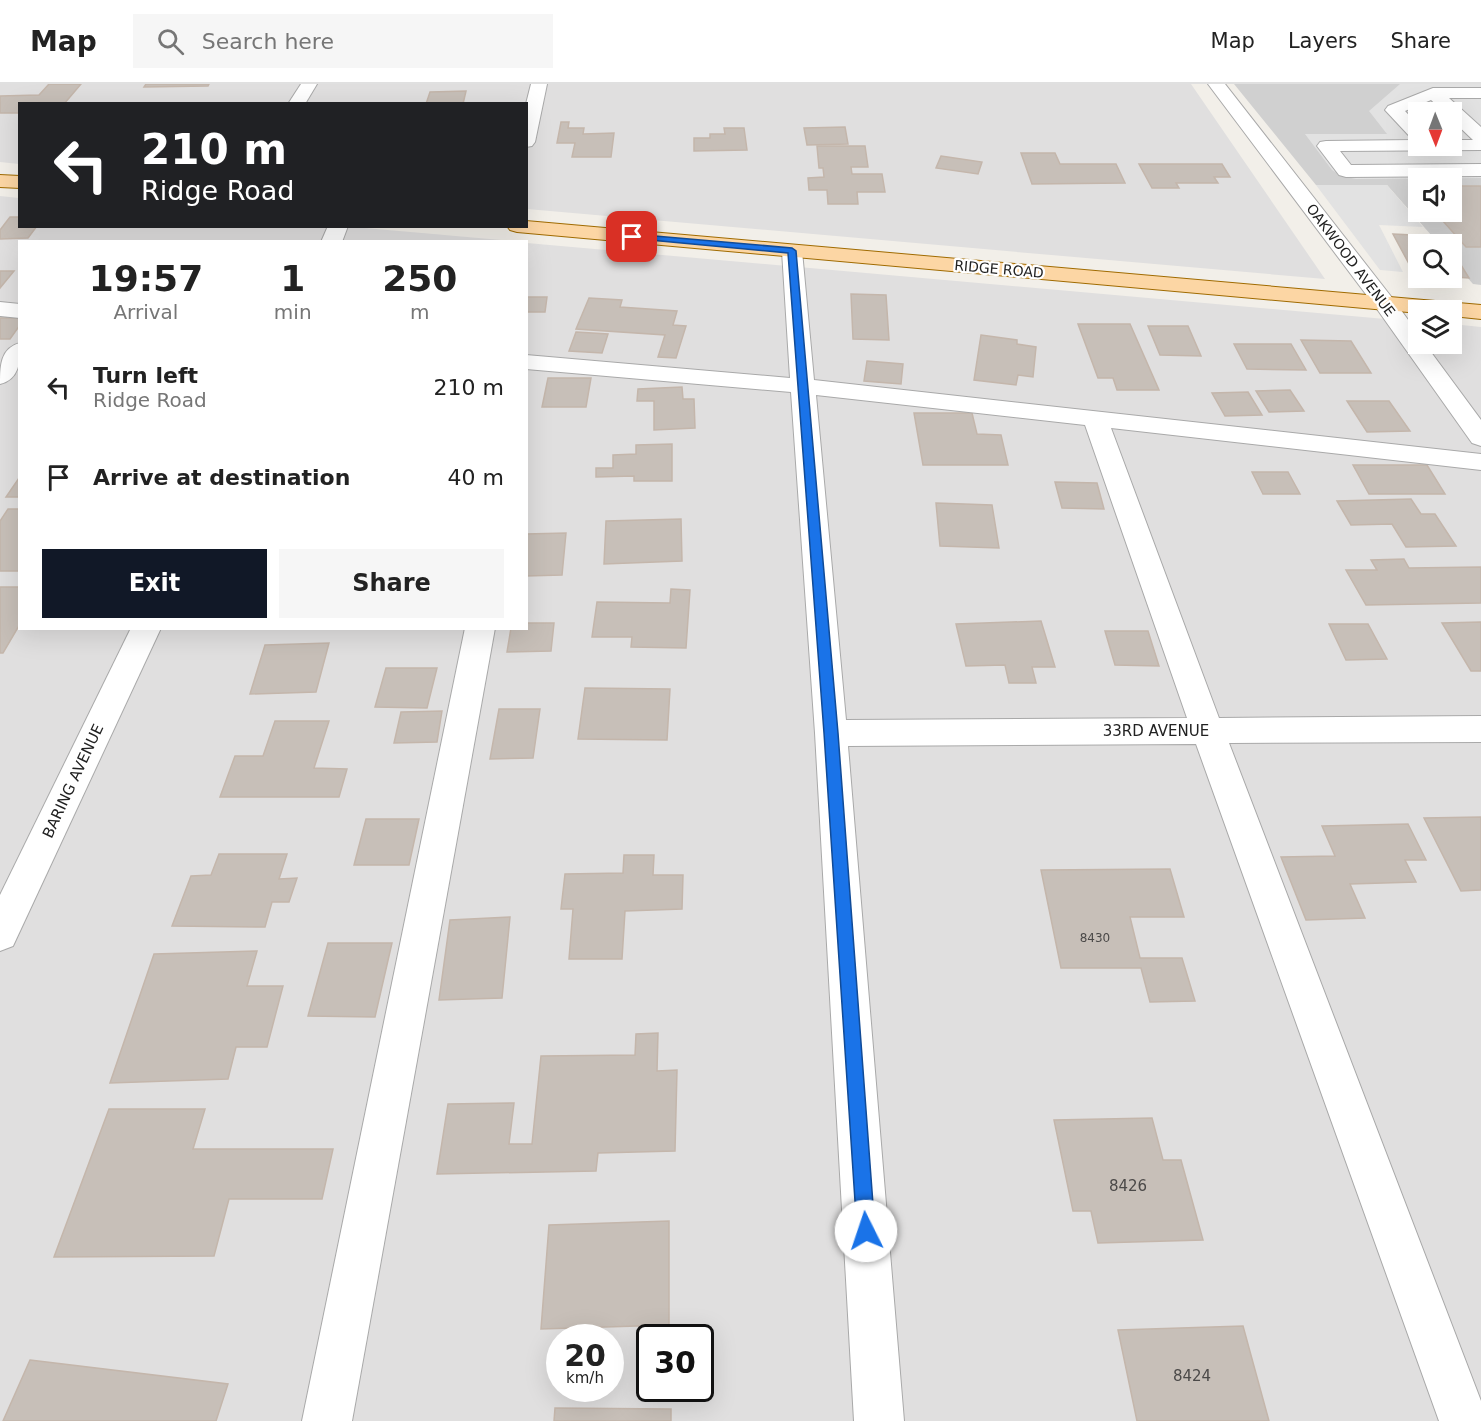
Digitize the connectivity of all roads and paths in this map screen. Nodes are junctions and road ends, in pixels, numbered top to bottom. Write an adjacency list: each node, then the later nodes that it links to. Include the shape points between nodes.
1 (309, 84): 6 (street)
2 (539, 84): 10 (street)
3 (1216, 84): 20 (street, OAKWOOD AVENUE)
4 (1432, 93): 5 (street); 7 (street); 11 (street)
5 (1481, 93)
6 (297, 102)
7 (1413, 102)
8 (1408, 104): 9 (street, via 1394,111)
9 (1408, 125)
10 (528, 133)
11 (1481, 137)
12 (1408, 146): 15 (street, via 1326,146 1346,171)
13 (1462, 146): 14 (street)
14 (1481, 146)
15 (1481, 170)
16 (0, 181): 17 (main road)
17 (18, 182)
18 (528, 227): 19 (main road, RIDGE ROAD)
19 (792, 251): 20 (main road, RIDGE ROAD); 27 (street)
20 (1385, 304): 23 (main road, RIDGE ROAD); 29 (street, OAKWOOD AVENUE)
21 (0, 309): 22 (street)
22 (18, 311)
23 (1481, 312)
24 (18, 353): 26 (street)
25 (528, 370): 27 (street)
26 (0, 377)
27 (803, 386): 28 (street); 35 (street)
28 (1095, 419): 30 (street); 34 (street)
29 (1481, 438)
30 (1481, 462)
31 (145, 630): 36 (street, BARING AVENUE)
32 (480, 630): 37 (street)
33 (1481, 729): 34 (street, 33RD AVENUE)
34 (1208, 731): 35 (street, 33RD AVENUE); 39 (street)
35 (831, 733): 38 (street)
36 (0, 934)
37 (327, 1421)
38 (879, 1421)
39 (1464, 1421)

